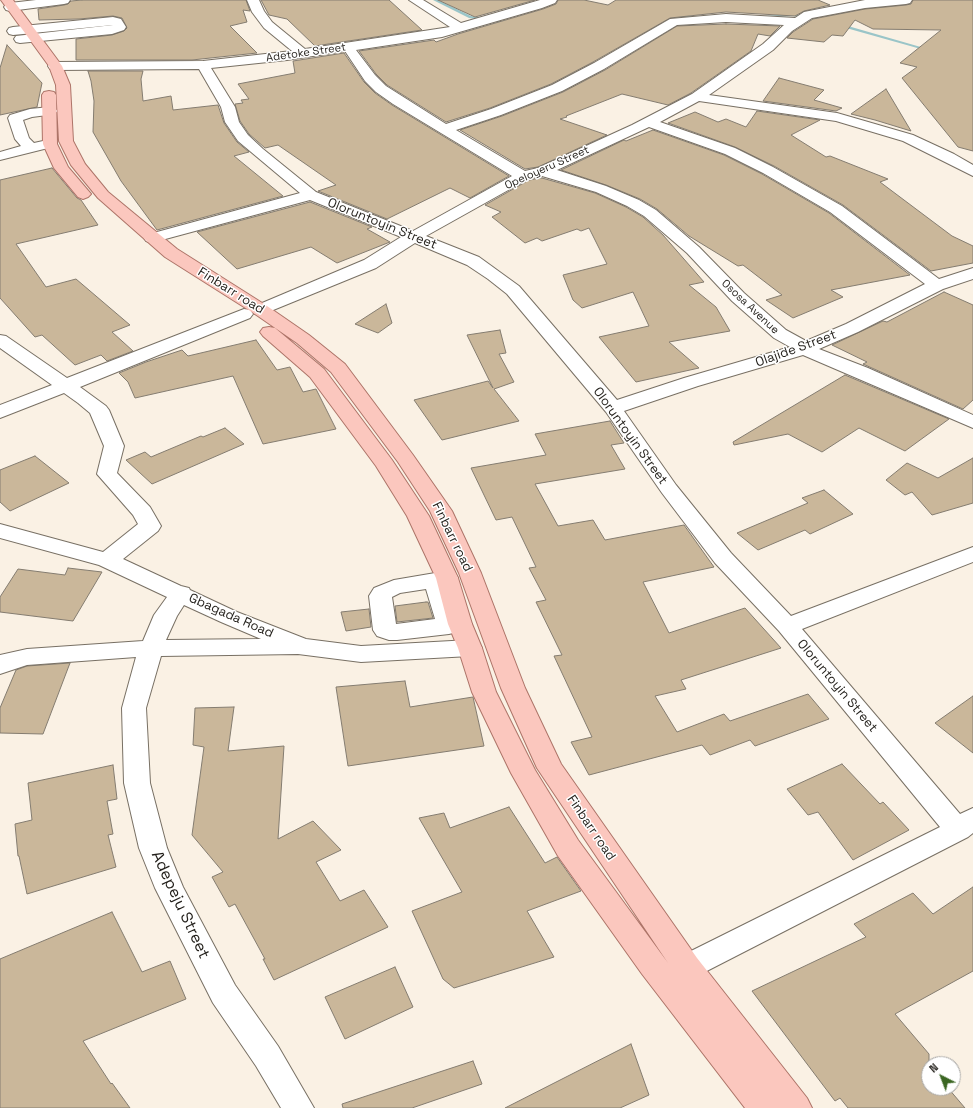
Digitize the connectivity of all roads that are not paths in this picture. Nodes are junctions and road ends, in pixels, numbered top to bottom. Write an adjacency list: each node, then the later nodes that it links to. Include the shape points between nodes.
1 (64, 0): 6 (street)
2 (253, 0): 11 (street, via 268,25)
3 (415, 0): 8 (street)
4 (551, 0): 8 (street, Adetoke Street)
5 (906, 0): 7 (street, via 865,4)
6 (6, 5): 9 (main road, Finbarr road)
7 (801, 19): 14 (street, Opeloyeru Street); 17 (street, via 726,18 674,22 557,88 496,112)
8 (460, 28): 10 (street, Adetoke Street, via 419,37)
9 (24, 34): 9 (street, via 112,30 120,27 113,21); 13 (main road, Finbarr road); 15 (main road, Finbarr road, via 49,86)
10 (348, 47): 11 (street, Adetoke Street); 17 (street, via 381,89)
11 (302, 53): 12 (street, Adetoke Street)
12 (204, 65): 13 (street, Adetoke Street); 25 (street, Oloruntoyin Street, via 228,107 232,122 243,138)
13 (55, 66): 27 (main road, Finbarr road, via 63,85 66,142 78,165 103,195)
14 (697, 97): 16 (street, Opeloyeru Street); 21 (street, via 837,117 908,138)
15 (50, 111): 18 (main road, Finbarr road); 18 (street, via 14,118 22,139)
16 (648, 122): 22 (street, Opeloyeru Street); 30 (street, via 730,151 768,170 836,209)
17 (445, 128): 24 (street)
18 (40, 146): 20 (street); 32 (main road, Finbarr road, via 86,198 137,244 210,294)
19 (967, 154): 21 (street)
20 (0, 156)
21 (949, 157): 23 (street)
22 (543, 171): 24 (street, Opeloyeru Street); 34 (street, Ososa Avenue, via 601,190 650,213 693,250 738,297 780,334)
23 (973, 171)
24 (523, 176): 26 (street, Opeloyeru Street)
25 (311, 195): 26 (street, Oloruntoyin Street); 27 (street)
26 (413, 237): 32 (street, Opeloyeru Street, via 370,264); 38 (street, Oloruntoyin Street, via 474,261 513,290)
27 (152, 238): 32 (main road, Finbarr road)
28 (973, 273): 29 (street, Olajide Street)
29 (956, 279): 30 (street, Olajide Street); 31 (street)
30 (937, 284): 34 (street, Olajide Street, via 852,328)
31 (973, 286)
32 (253, 312): 35 (main road, Finbarr road, via 303,339); 36 (main road, Finbarr road); 37 (street, Opeloyeru Street)
33 (0, 340): 37 (street)
34 (804, 349): 38 (street, Olajide Street); 40 (street, Ososa Avenue)
35 (338, 368): 36 (main road); 53 (main road, Finbarr road, via 441,511 470,574 513,688 550,768)
36 (317, 373): 44 (main road, Finbarr road, via 385,464 418,516)
37 (66, 386): 39 (street, Opeloyeru Street); 43 (street, via 99,410 114,446 107,474 142,512 150,526)
38 (613, 408): 47 (street, Oloruntoyin Street, via 669,489 723,558)
39 (0, 412)
40 (973, 422)
41 (0, 531): 43 (street, Gbagada Road)
42 (973, 554): 47 (street)
43 (107, 560): 45 (street, Gbagada Road)
44 (441, 579): 46 (street); 46 (street, via 394,587 382,593 380,596 386,630 397,632)
45 (181, 593): 48 (street, Gbagada Road, via 229,617); 49 (street, Adepeju Street, via 166,615)
46 (455, 625): 50 (main road)
47 (787, 626): 52 (street, Oloruntoyin Street)
48 (302, 647): 49 (street); 50 (street, Gbagada Road, via 361,654)
49 (151, 648): 51 (street, via 27,657); 54 (street, Adepeju Street, via 134,708 137,783 153,848 169,888 224,994 267,1056)
50 (470, 648): 55 (main road, via 484,692 524,773 568,848 652,965)
51 (0, 666)
52 (965, 824): 53 (street)
53 (687, 967): 56 (main road, Finbarr road)
54 (298, 1108)
55 (764, 1108)
56 (796, 1108)

